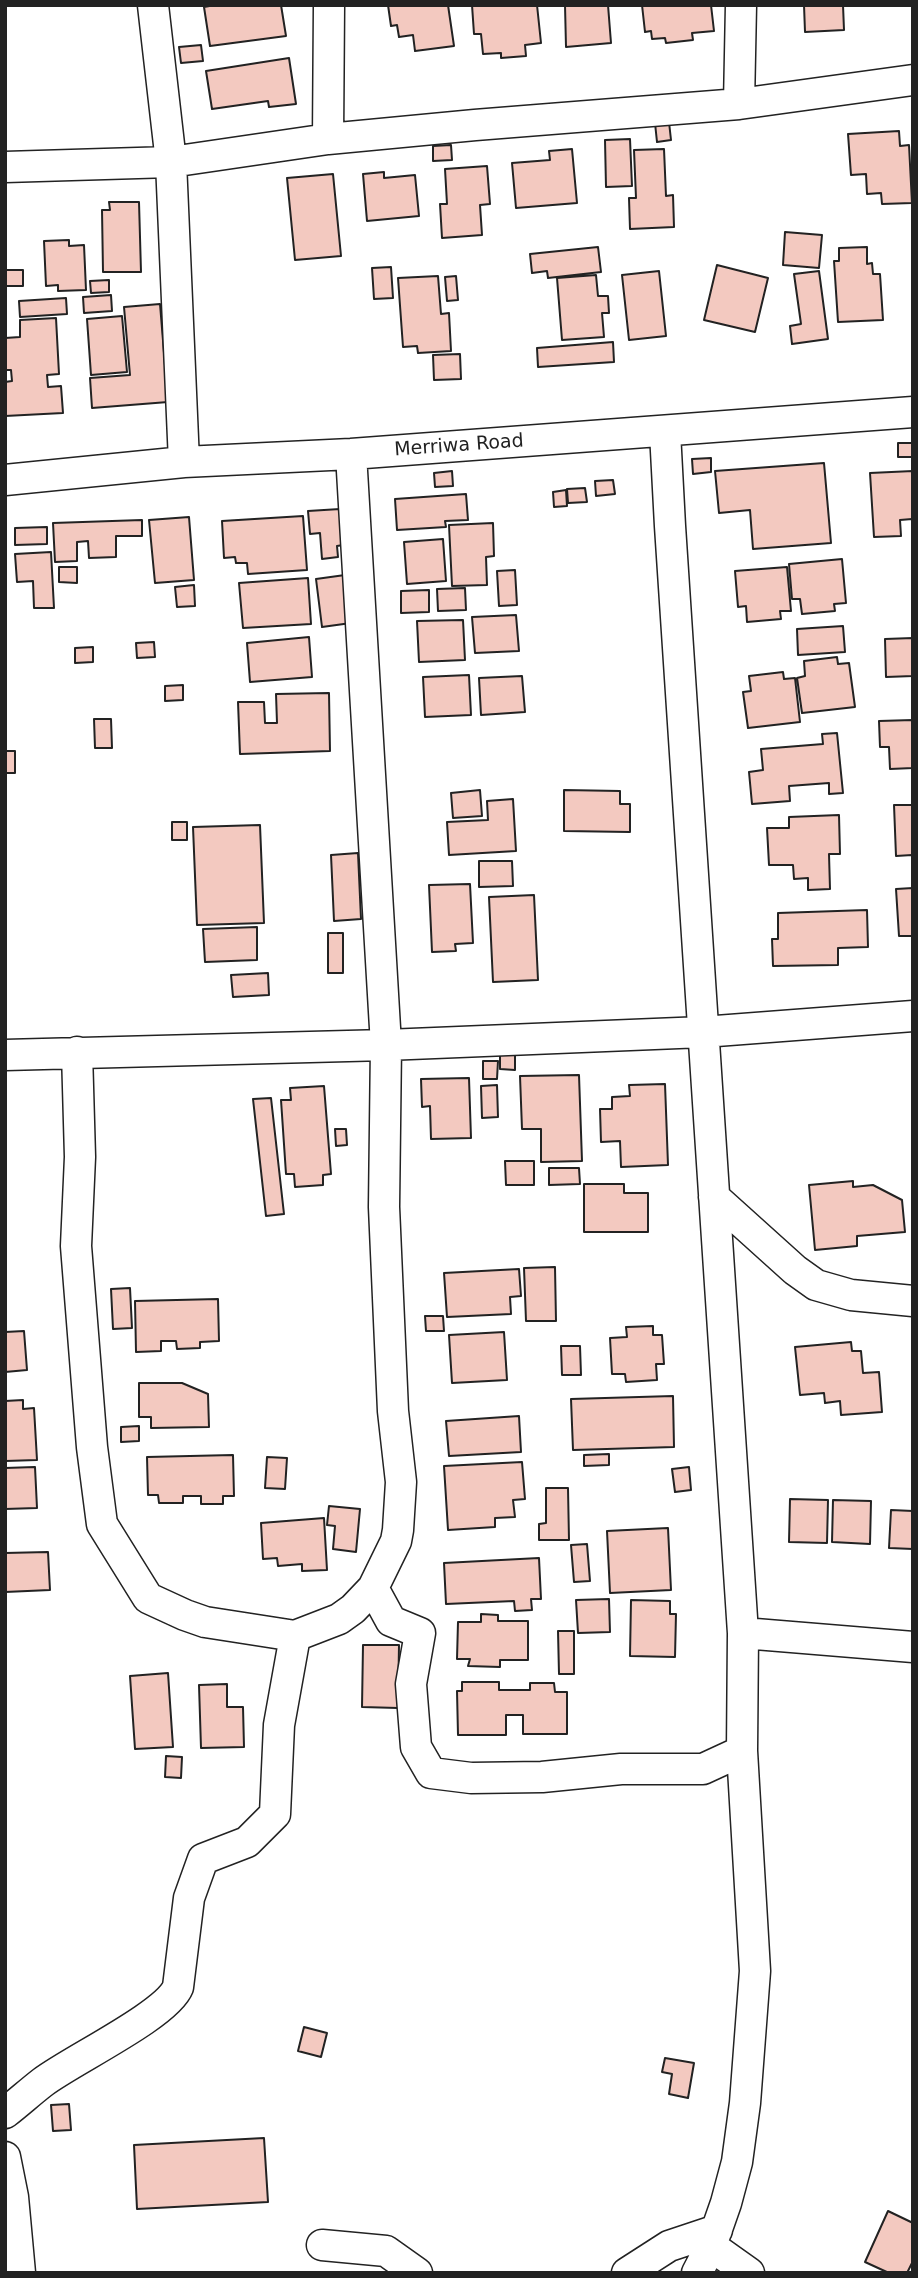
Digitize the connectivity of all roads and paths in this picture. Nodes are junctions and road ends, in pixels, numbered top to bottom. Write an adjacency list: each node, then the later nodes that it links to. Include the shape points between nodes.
1 (153, 5): 7 (street)
2 (329, 5): 6 (street)
3 (741, 5): 5 (street)
4 (913, 80): 5 (street)
5 (739, 104): 6 (street)
6 (328, 139): 7 (street)
7 (171, 162): 8 (street); 12 (street)
8 (5, 167)
9 (913, 412): 10 (street, Merriwa Road)
10 (665, 432): 11 (street, Merriwa Road); 15 (street)
11 (351, 454): 12 (street, Merriwa Road); 16 (street)
12 (184, 462): 13 (street, Merriwa Road)
13 (5, 480)
14 (913, 1016): 15 (street)
15 (703, 1032): 16 (street); 19 (street)
16 (386, 1045): 17 (street); 21 (street, via 384,1207 393,1412 401,1482 396,1541)
17 (77, 1052): 18 (street); 23 (street, via 80,1157 76,1246 102,1524 148,1598 205,1622)
18 (5, 1055)
19 (714, 1197): 20 (street, via 816,1285 851,1295); 22 (street)
20 (913, 1301)
21 (373, 1588): 23 (street, via 339,1619); 25 (street, via 391,1621 420,1633 411,1684 416,1747 431,1773 471,1778 542,1777 621,1769 703,1769)
22 (743, 1633): 24 (street); 25 (street)
23 (295, 1636): 26 (street, via 279,1726 275,1814 247,1842 203,1859 189,1898 175,1995 43,2081)
24 (913, 1647)
25 (742, 1751): 28 (street, via 755,1970 737,2162)
26 (5, 2113)
27 (5, 2157): 30 (street)
28 (714, 2238): 32 (street, via 669,2246); 33 (street); 34 (street)
29 (322, 2245): 31 (street, via 386,2250)
30 (20, 2273)
31 (418, 2273)
32 (627, 2273)
33 (697, 2273)
34 (749, 2273)

